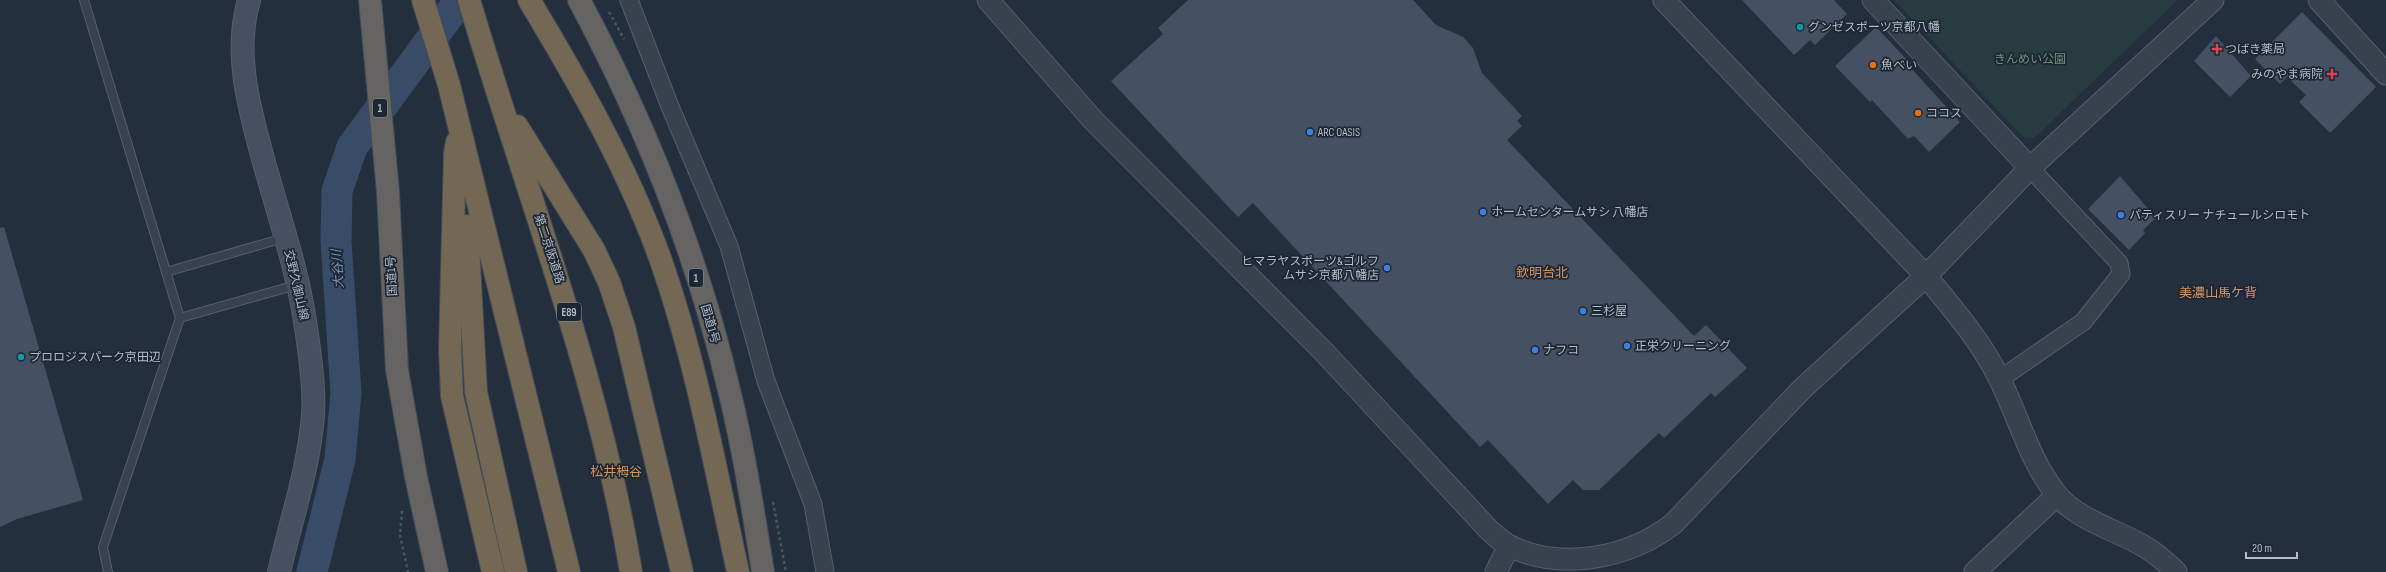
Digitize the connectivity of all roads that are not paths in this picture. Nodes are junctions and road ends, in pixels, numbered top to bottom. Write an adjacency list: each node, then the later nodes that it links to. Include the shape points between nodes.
1 (84, 0): 20 (lane)
2 (248, 0): 19 (main road, 交野久御山線, via 241,38 243,69 254,127)
3 (370, 0): 29 (highway, 国道1号 / 1, via 386,172 397,370 416,477)
4 (423, 0): 16 (highway)
5 (469, 0): 15 (highway, 第二京阪道路 / E89)
6 (529, 0): 35 (highway, via 586,95 660,258 689,354)
7 (579, 0): 36 (highway, 国道1号 / 1, via 628,97 677,217 729,389 747,473)
8 (629, 0): 37 (street, via 669,104 729,246 766,381 814,504)
9 (988, 0): 26 (street, via 1093,120 1324,352 1489,530)
10 (1664, 0): 21 (street)
11 (1873, 0): 18 (street)
12 (2213, 0): 18 (street)
13 (2319, 0): 14 (street)
14 (2386, 74)
15 (495, 84): 33 (highway, 第二京阪道路 / E89, via 573,324 625,535); 34 (highway, via 511,116 594,250 609,282 624,327)
16 (460, 129): 17 (highway); 30 (highway, via 455,153 450,373 456,420)
17 (470, 168): 31 (highway, via 465,201 476,392); 32 (highway)
18 (2030, 168): 21 (street); 24 (street, via 2119,263 2121,274 2083,322)
19 (285, 238): 20 (lane); 22 (main road, 交野久御山線)
20 (166, 272): 23 (lane)
21 (1926, 276): 24 (street, via 1973,337); 26 (street, via 1803,388 1686,512 1659,535 1619,553 1582,559 1536,555)
22 (297, 285): 23 (lane); 28 (main road, 交野久御山線, via 306,327 313,414 306,464)
23 (180, 318): 27 (lane, via 103,547)
24 (2000, 380): 25 (street, via 2034,457)
25 (2057, 495): 39 (street); 40 (street, via 2098,524 2141,544)
26 (1509, 546): 38 (street)
27 (108, 572)
28 (279, 572)
29 (437, 572)
30 (493, 572)
31 (516, 572)
32 (569, 572)
33 (631, 572)
34 (682, 572)
35 (738, 572)
36 (763, 572)
37 (825, 572)
38 (1496, 572)
39 (1975, 572)
40 (2176, 572)

